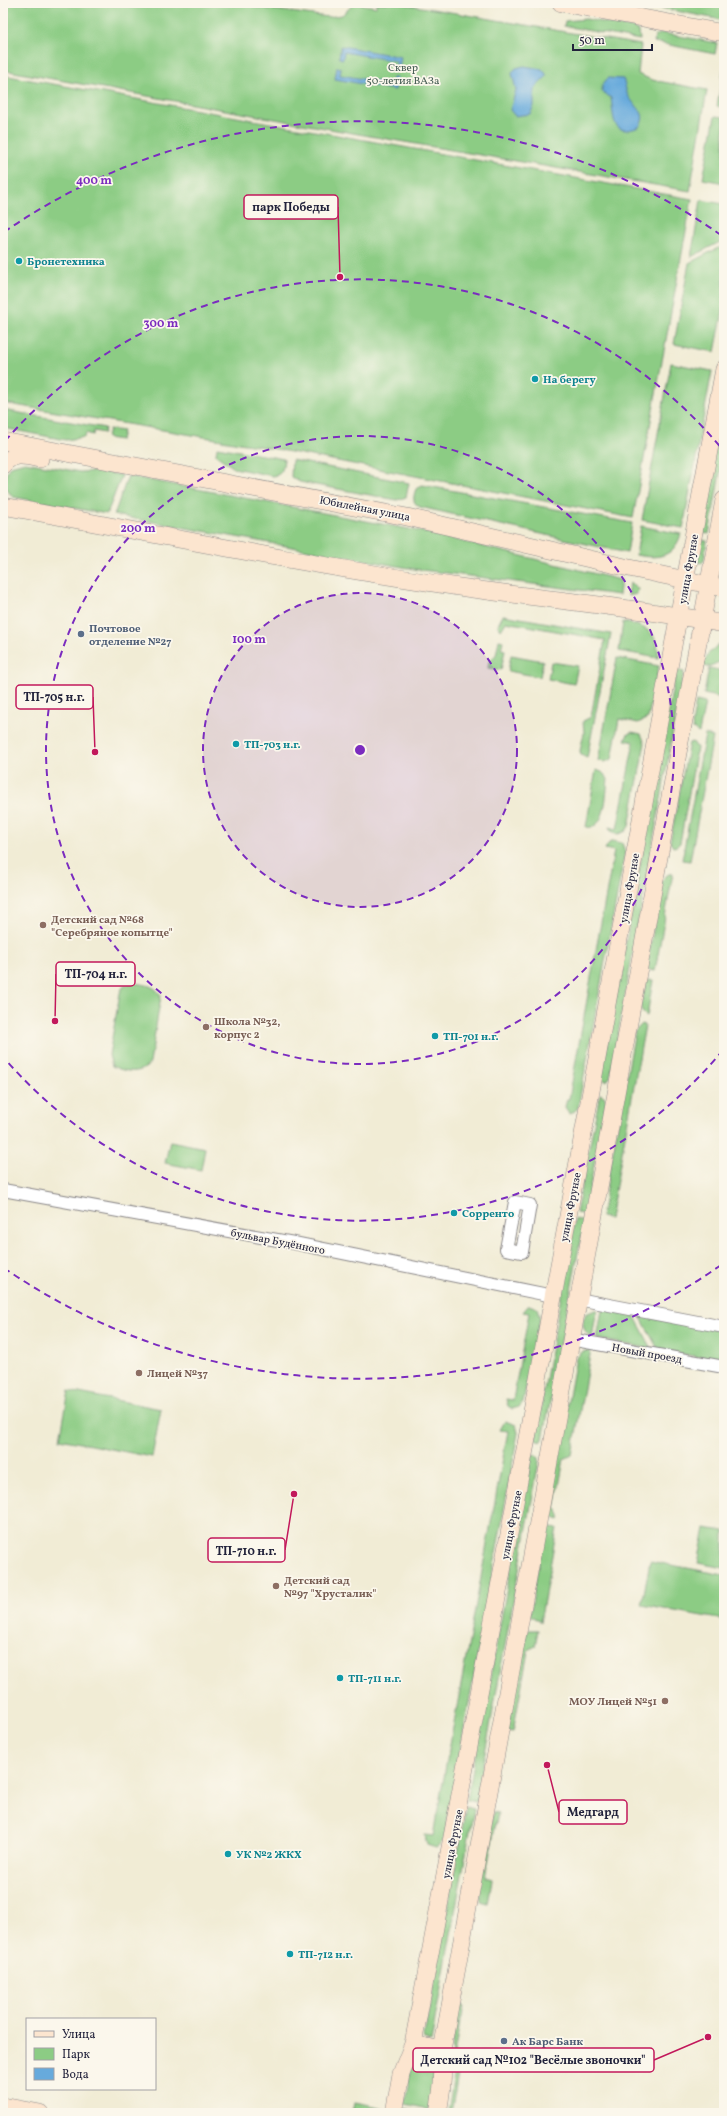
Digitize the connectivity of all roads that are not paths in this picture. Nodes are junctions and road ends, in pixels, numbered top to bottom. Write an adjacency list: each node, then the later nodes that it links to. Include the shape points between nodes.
1 (561, 3): 2 (main road)
2 (724, 33)
3 (724, 369): 11 (main road, улица Фрунзе)
4 (3, 441): 5 (main road, Юбилейная улица)
5 (101, 458): 6 (main road, via 72,464 18,455); 11 (main road, Юбилейная улица, via 406,516)
6 (3, 465)
7 (3, 494): 10 (main road)
8 (724, 500): 12 (main road, улица Фрунзе)
9 (3, 506): 10 (main road)
10 (24, 510): 13 (main road, via 329,567 459,587)
11 (686, 580): 12 (main road, Юбилейная улица); 13 (main road, улица Фрунзе)
12 (716, 587): 14 (main road, улица Фрунзе)
13 (680, 615): 14 (main road); 16 (main road, улица Фрунзе)
14 (702, 620): 15 (main road); 17 (main road, улица Фрунзе)
15 (724, 624)
16 (592, 1087): 17 (main road); 19 (main road, улица Фрунзе)
17 (615, 1092): 20 (main road, улица Фрунзе)
18 (3, 1190): 19 (street, бульвар Будённого, via 294,1244)
19 (553, 1296): 24 (main road, улица Фрунзе)
20 (578, 1299): 21 (street); 22 (main road, улица Фрунзе)
21 (724, 1327)
22 (570, 1339): 23 (street, Новый проезд); 25 (main road, улица Фрунзе)
23 (724, 1367)
24 (526, 1444): 25 (main road); 26 (main road, улица Фрунзе)
25 (551, 1448): 27 (main road, улица Фрунзе)
26 (413, 2044): 27 (main road); 30 (main road, улица Фрунзе, via 401,2074)
27 (442, 2050): 31 (main road, улица Фрунзе, via 442,2095)
28 (3, 2106): 29 (main road)
29 (40, 2113)
30 (394, 2113)
31 (438, 2113)

